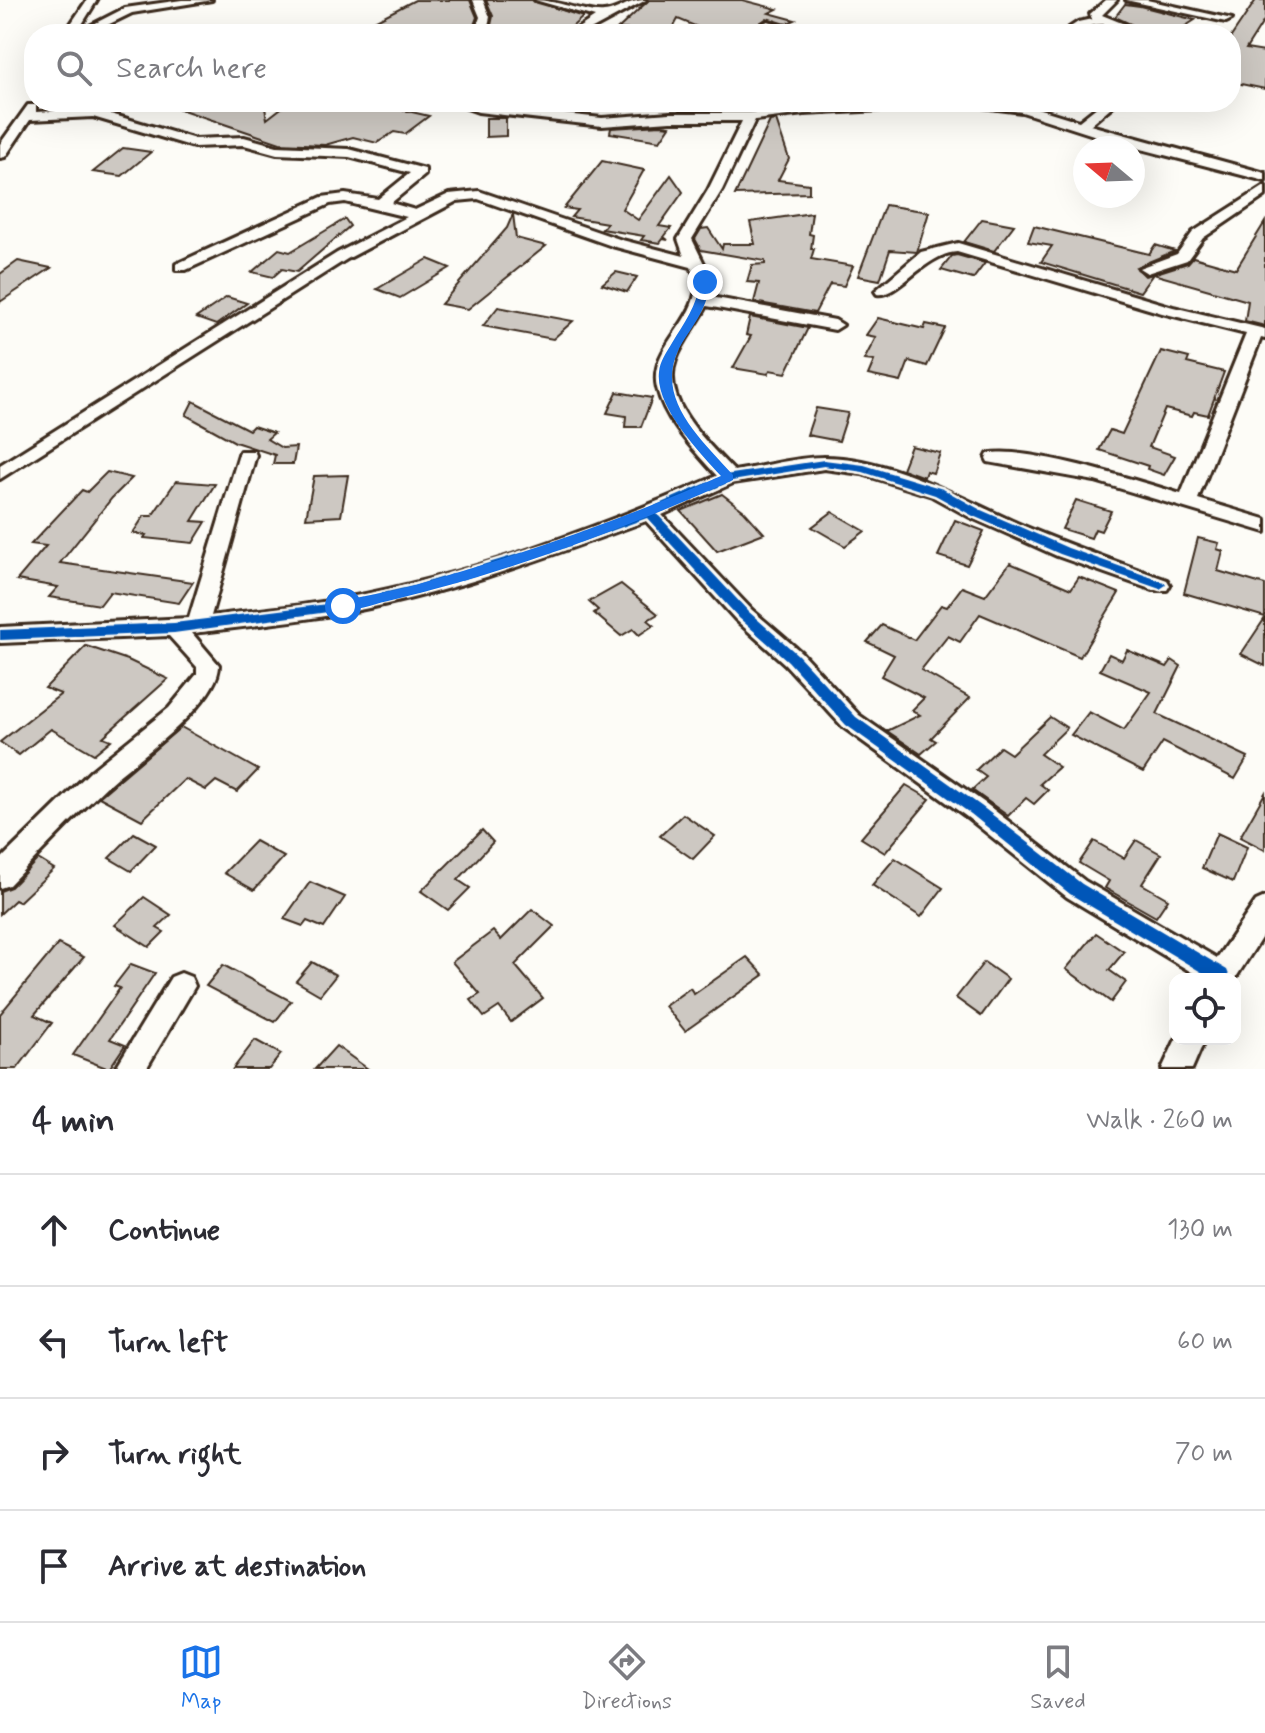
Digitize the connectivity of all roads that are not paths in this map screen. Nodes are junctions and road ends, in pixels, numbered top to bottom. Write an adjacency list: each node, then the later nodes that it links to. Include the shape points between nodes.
1 (92, 0): 11 (street)
2 (207, 0): 12 (street, via 129,10)
3 (478, 0): 13 (street)
4 (540, 0): 8 (street)
5 (641, 0): 8 (street)
6 (1112, 0): 10 (street, via 1094,16)
7 (1131, 0): 9 (street)
8 (605, 16): 14 (street)
9 (1226, 19)
10 (1102, 21): 15 (street); 16 (street)
11 (79, 24)
12 (96, 24)
13 (483, 24)
14 (592, 24)
15 (1082, 24)
16 (1111, 24)
17 (26, 112): 23 (street)
18 (530, 112): 22 (street, via 602,122)
19 (774, 112): 22 (street)
20 (1037, 112): 24 (street)
21 (1098, 112): 24 (street)
22 (750, 117): 30 (street, via 685,239)
23 (20, 119): 25 (street); 28 (street, via 94,113 194,143 244,141 277,150 349,153 420,172)
24 (1081, 126): 26 (street)
25 (0, 154)
26 (1265, 177)
27 (1265, 190): 32 (street, via 1198,235 1182,257)
28 (381, 204): 29 (street); 31 (street, via 327,200)
29 (417, 215): 30 (street, via 441,200 479,195); 39 (street, via 342,256)
30 (695, 264): 34 (street, via 705,282)
31 (181, 267)
32 (1147, 268)
33 (883, 291): 36 (street, via 927,254 958,247)
34 (703, 300): 35 (street); 40 (street, via 664,374 678,414)
35 (835, 325)
36 (1260, 333): 41 (street)
37 (247, 455): 45 (street)
38 (995, 458): 41 (street, via 1053,465)
39 (0, 473)
40 (729, 478): 42 (street); 44 (street, via 824,463 864,469 939,492 1064,551)
41 (1188, 500): 43 (street)
42 (649, 513): 45 (street, via 414,590 343,606); 50 (street, via 851,721 1076,889)
43 (1265, 526)
44 (1160, 585)
45 (198, 624): 46 (street)
46 (174, 628): 47 (street); 48 (street, via 208,665 202,685)
47 (0, 635)
48 (0, 877)
49 (1265, 909): 51 (street)
50 (1213, 973)
51 (1223, 973)
52 (181, 986): 54 (street)
53 (1188, 1045): 55 (street)
54 (130, 1069)
55 (1177, 1069)

